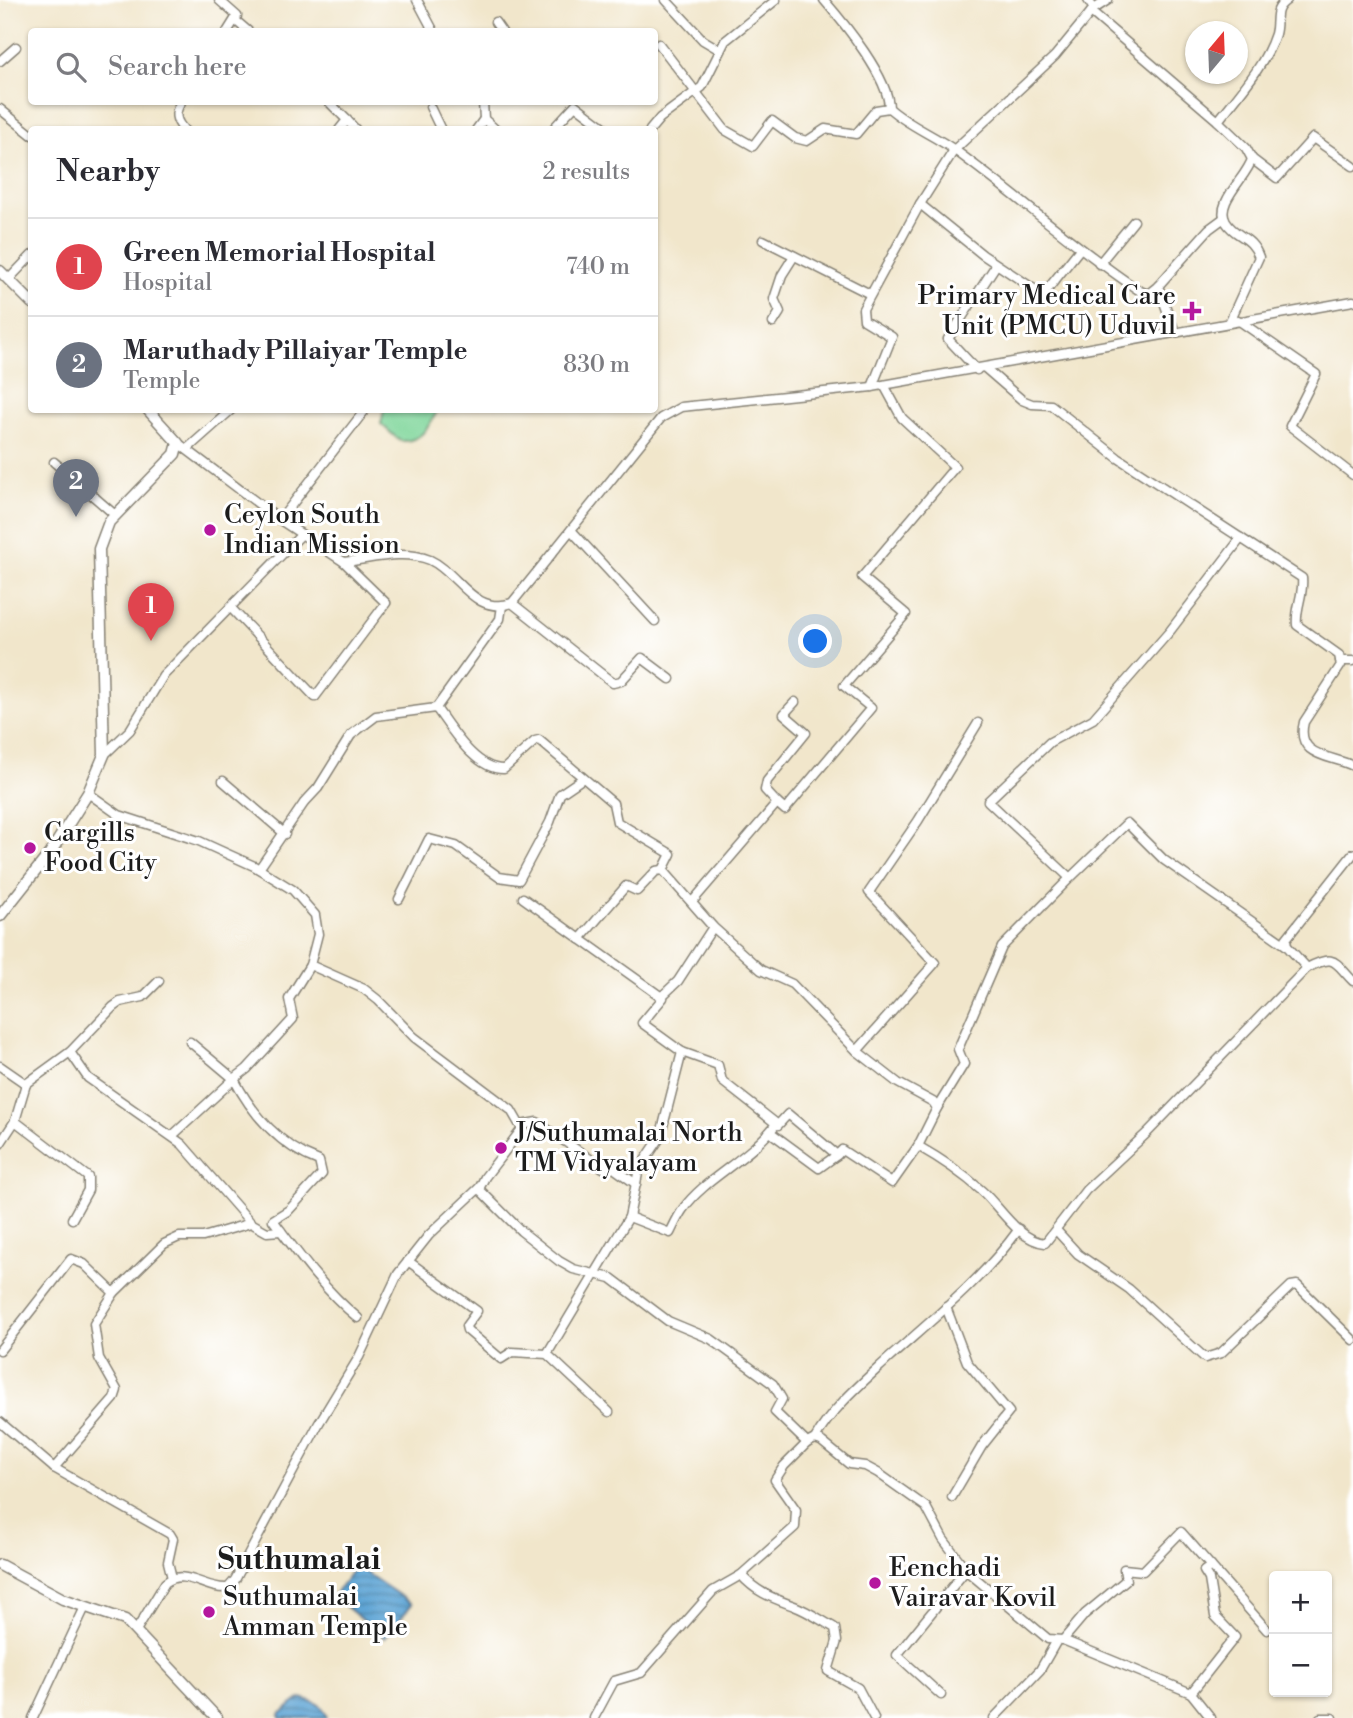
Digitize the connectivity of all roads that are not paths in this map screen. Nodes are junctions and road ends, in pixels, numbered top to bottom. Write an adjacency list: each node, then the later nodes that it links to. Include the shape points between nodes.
1 (219, 0): 10 (street, via 237,16)
2 (417, 0): 14 (street)
3 (666, 0): 18 (street, via 703,40)
4 (776, 0): 18 (street)
5 (824, 0): 27 (street, via 865,53 889,95)
6 (1088, 0): 9 (street)
7 (1108, 0): 9 (street)
8 (1287, 0): 31 (street, via 1275,16 1275,32 1256,70)
9 (1093, 10): 31 (street); 42 (street, via 1055,56)
10 (235, 20): 12 (street); 13 (street)
11 (495, 22): 15 (street)
12 (230, 28)
13 (244, 28)
14 (432, 28)
15 (499, 28)
16 (659, 44): 20 (street)
17 (16, 47): 19 (street)
18 (720, 50): 20 (street)
19 (0, 61)
20 (695, 92): 27 (street, via 725,130 753,146 772,121 807,141 825,129 856,134 876,110); 40 (street)
21 (179, 105): 32 (street)
22 (332, 105): 30 (street)
23 (483, 105): 29 (street)
24 (571, 105): 38 (street)
25 (575, 105): 39 (street)
26 (430, 107): 35 (street)
27 (889, 108): 42 (street)
28 (0, 109): 41 (street)
29 (484, 119): 36 (street); 37 (street)
30 (347, 120): 33 (street); 34 (street)
31 (1218, 121): 43 (street)
32 (181, 126)
33 (342, 126)
34 (352, 126)
35 (439, 126)
36 (479, 126)
37 (492, 126)
38 (555, 126)
39 (603, 126)
40 (653, 126)
41 (28, 132)
42 (954, 150): 45 (street); 49 (street)
43 (1252, 159): 44 (street, via 1277,177 1313,138); 46 (street, via 1248,172 1225,202)
44 (1353, 166)
45 (919, 204): 53 (street); 57 (street)
46 (1224, 218): 56 (street); 60 (street, via 1254,243 1259,257)
47 (1134, 221): 52 (street)
48 (762, 240): 50 (street)
49 (1079, 250): 52 (street); 53 (street, via 1043,295)
50 (794, 256): 57 (street); 61 (street, via 774,299 780,312)
51 (28, 258): 55 (street)
52 (1100, 264): 56 (street, via 1140,291 1149,294)
53 (996, 265): 63 (street, via 948,339)
54 (0, 271): 55 (main road)
55 (8, 280): 58 (main road)
56 (1158, 286): 62 (street)
57 (870, 294): 65 (street, via 864,320 892,337)
58 (28, 299)
59 (1353, 301): 60 (street)
60 (1234, 321): 62 (street); 71 (street, via 1316,374 1290,426)
61 (773, 323)
62 (1175, 332): 63 (street)
63 (981, 369): 64 (street); 76 (street, via 1023,400 1051,405 1118,458)
64 (884, 385): 65 (street); 93 (street, via 902,418 955,467 862,577 906,614 844,686 871,708 785,810)
65 (872, 387): 74 (street, via 681,407 661,418)
66 (151, 413): 69 (main road)
67 (227, 413): 69 (street)
68 (363, 413): 73 (street)
69 (183, 446): 72 (main road); 73 (street)
70 (54, 462): 72 (street)
71 (1353, 475)
72 (115, 515): 88 (main road, via 99,549)
73 (280, 520): 75 (street)
74 (571, 530): 78 (street); 81 (street)
75 (301, 535): 77 (street); 80 (street)
76 (1241, 538): 82 (street, via 1302,578 1297,625 1339,655); 100 (street, via 1170,631 1093,719 1050,742 988,801)
77 (344, 562): 79 (street, via 408,554 432,561 488,605); 80 (street, via 386,603 315,697)
78 (512, 603): 79 (street); 84 (street, via 613,683 621,681 642,658)
79 (502, 606): 86 (street, via 500,618)
80 (231, 608): 88 (street, via 163,676 130,730)
81 (654, 621)
82 (1340, 661): 83 (street); 89 (street, via 1301,733 1317,754)
83 (1353, 662)
84 (670, 679)
85 (795, 702): 93 (street, via 784,714 806,733 767,781 765,790)
86 (436, 708): 90 (street, via 471,753 497,769 504,769 539,740); 94 (street, via 376,716 351,735)
87 (978, 723): 114 (street, via 869,892 935,963)
88 (104, 755): 92 (main road)
89 (1353, 766)
90 (582, 779): 96 (street, via 613,803 617,822); 102 (street, via 560,794 519,880 499,877 456,846 429,839)
91 (223, 781): 94 (street)
92 (88, 793): 98 (street, via 134,822 199,841); 104 (main road, via 50,853)
93 (777, 803): 103 (street)
94 (285, 834): 98 (street)
95 (675, 845): 96 (street)
96 (671, 854): 99 (street)
97 (1353, 854): 107 (street, via 1286,939)
98 (259, 869): 108 (street, via 293,890 315,915 318,934)
99 (663, 870): 103 (street); 106 (street, via 656,871 637,891 625,886)
100 (1070, 878): 107 (street, via 1127,823 1164,860); 120 (street, via 1002,947 958,1049 964,1064)
101 (523, 898): 106 (street)
102 (399, 899)
103 (692, 902): 105 (street)
104 (2, 910)
105 (713, 927): 112 (street, via 678,981); 114 (street, via 761,970 792,984)
106 (580, 939): 112 (street)
107 (1287, 946): 109 (street)
108 (310, 965): 118 (street, via 289,999 293,1019); 123 (street, via 371,995 414,1037 511,1110)
109 (1307, 968): 111 (street, via 1324,959 1335,961); 135 (street, via 1086,1190)
110 (159, 981): 115 (street, via 143,997 113,1007)
111 (1353, 981)
112 (661, 997): 116 (street, via 642,1023)
113 (190, 1042): 118 (street)
114 (857, 1051): 120 (street)
115 (70, 1052): 119 (street); 125 (street, via 88,1078)
116 (682, 1052): 122 (street, via 718,1065 722,1081); 129 (street, via 660,1138 639,1169)
117 (0, 1066): 119 (street)
118 (233, 1079): 125 (street); 136 (street, via 269,1129 319,1161 322,1174 289,1210 273,1220)
119 (26, 1084): 121 (street)
120 (937, 1108): 127 (street)
121 (15, 1121): 126 (street); 132 (street, via 88,1177 88,1190)
122 (776, 1124): 124 (street); 128 (street, via 788,1114)
123 (521, 1125): 129 (street, via 537,1122 603,1168 608,1164); 130 (street, via 517,1138)
124 (770, 1132): 128 (street, via 819,1168); 131 (street, via 747,1157 696,1195 670,1233)
125 (172, 1136): 133 (street)
126 (0, 1144)
127 (918, 1146): 128 (street, via 892,1184 842,1150); 134 (street, via 950,1164)
128 (837, 1155)
129 (636, 1184): 131 (street)
130 (479, 1188): 137 (street); 138 (street, via 559,1261)
131 (629, 1217): 138 (street)
132 (72, 1219)
133 (251, 1223): 136 (street, via 267,1232); 139 (street, via 164,1244)
134 (1019, 1229): 135 (street, via 1045,1243); 140 (street, via 996,1260)
135 (1056, 1230): 142 (street, via 1078,1254 1129,1289 1205,1358 1221,1353 1297,1285)
136 (281, 1231): 141 (street, via 328,1293)
137 (408, 1261): 144 (street, via 477,1311 467,1330 501,1359 512,1352); 154 (street, via 235,1580 220,1589 183,1575)
138 (595, 1273): 144 (street); 147 (street, via 623,1285 668,1321 711,1339 774,1384 782,1399 775,1412)
139 (114, 1293): 143 (street, via 84,1264 71,1259); 148 (street, via 94,1324 99,1358 117,1390 114,1399)
140 (946, 1307): 147 (street, via 865,1380); 149 (street, via 967,1362 1009,1412)
141 (358, 1318)
142 (1353, 1340)
143 (0, 1350)
144 (547, 1354): 145 (street)
145 (609, 1412)
146 (0, 1422): 148 (street)
147 (811, 1441): 152 (street, via 902,1487 926,1507); 153 (street, via 775,1480 796,1510 795,1527)
148 (54, 1468): 154 (street, via 170,1534 173,1539 167,1562)
149 (951, 1496)
150 (0, 1565): 155 (main road)
151 (1211, 1566): 157 (street); 158 (street, via 1181,1532 1143,1571 1124,1569 1126,1580); 159 (street, via 1204,1571 1214,1616 1236,1637)
152 (966, 1570): 158 (street, via 1048,1639); 160 (street, via 897,1655)
153 (741, 1576): 163 (street, via 713,1591 641,1673 614,1681); 164 (street, via 752,1588 835,1628 837,1641 828,1671 858,1688)
154 (172, 1578): 156 (street)
155 (85, 1607): 156 (main road, via 112,1614); 161 (street)
156 (137, 1629): 162 (main road)
157 (1267, 1630)
158 (1059, 1641): 159 (street); 165 (street, via 1040,1670)
159 (1191, 1693): 166 (street)
160 (940, 1695)
161 (33, 1718)
162 (217, 1718)
163 (593, 1718)
164 (873, 1718)
165 (994, 1718)
166 (1211, 1718)
167 (1320, 1718): 168 (street)
168 (1332, 1718)

